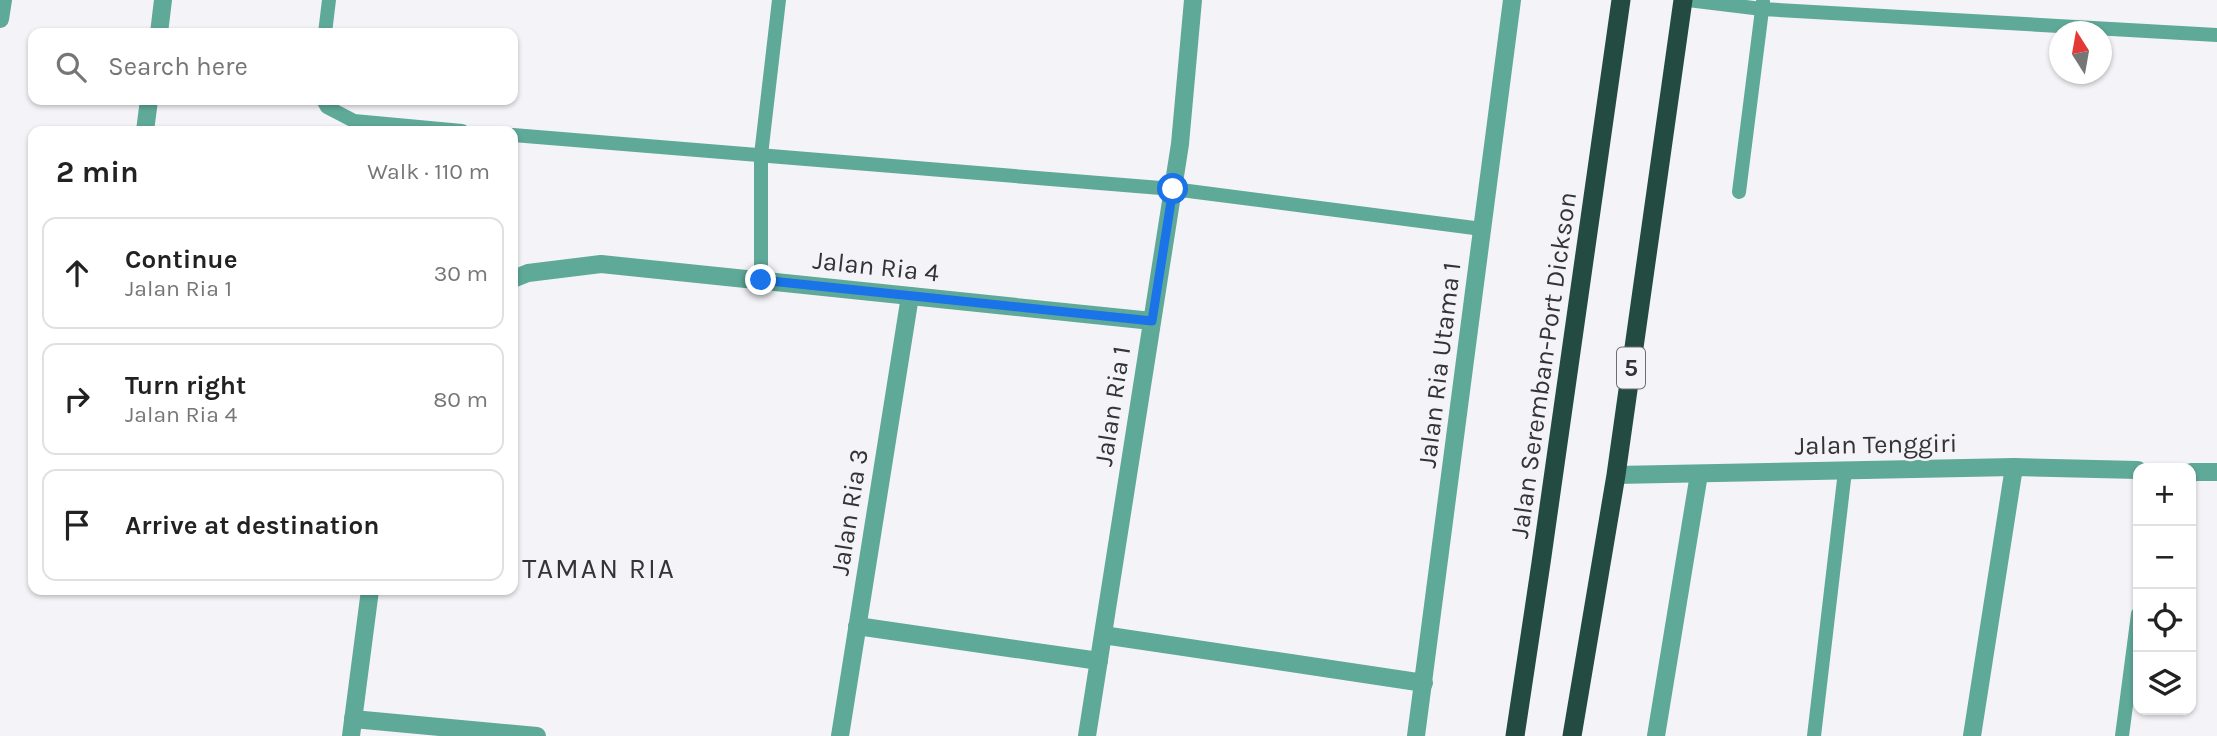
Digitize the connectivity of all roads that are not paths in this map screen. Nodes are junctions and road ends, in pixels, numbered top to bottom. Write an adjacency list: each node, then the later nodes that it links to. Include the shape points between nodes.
1 (3, 0): 10 (street)
2 (163, 0): 11 (street)
3 (329, 0): 12 (lane)
4 (779, 0): 19 (lane)
5 (1193, 0): 20 (street, Jalan Ria 1)
6 (1512, 0): 22 (street, Jalan Ria Utama 1)
7 (1621, 0): 45 (highway, Jalan Seremban-Port Dickson)
8 (1685, 0): 9 (lane); 33 (highway, 5)
9 (1762, 5): 13 (lane); 21 (lane)
10 (0, 19)
11 (160, 28)
12 (326, 28)
13 (2217, 35)
14 (148, 105): 16 (street)
15 (326, 105): 17 (lane, via 354,121)
16 (146, 126)
17 (408, 126)
18 (518, 135): 19 (lane)
19 (761, 156): 20 (lane); 24 (lane)
20 (1173, 189): 22 (lane); 26 (street, Jalan Ria 1)
21 (1739, 192)
22 (1482, 229): 39 (street, Jalan Ria Utama 1)
23 (518, 277): 24 (street, Jalan Ria 4, via 601,264)
24 (761, 280): 25 (street, Jalan Ria 4)
25 (910, 296): 26 (street, Jalan Ria 4); 35 (street, Jalan Ria 3)
26 (1152, 321): 36 (street, Jalan Ria 1)
27 (2014, 467): 28 (street, Jalan Tenggiri); 29 (street, Jalan Tenggiri); 49 (street)
28 (1845, 471): 32 (street, Jalan Tenggiri); 48 (lane)
29 (2133, 471)
30 (2196, 472): 31 (street)
31 (2217, 472)
32 (1699, 474): 33 (street, Jalan Tenggiri); 47 (street)
33 (1616, 475): 46 (highway, 5)
34 (369, 595): 40 (street)
35 (857, 626): 38 (street); 42 (street, Jalan Ria 3)
36 (1103, 635): 38 (street, Jalan Ria 1); 39 (street)
37 (2133, 652): 50 (lane)
38 (1098, 661): 43 (street, Jalan Ria 1)
39 (1424, 683): 44 (street, Jalan Ria Utama 1)
40 (352, 727): 41 (street)
41 (537, 736)
42 (840, 736)
43 (1087, 736)
44 (1416, 736)
45 (1515, 736)
46 (1572, 736)
47 (1656, 736)
48 (1814, 736)
49 (1972, 736)
50 (2122, 736)

